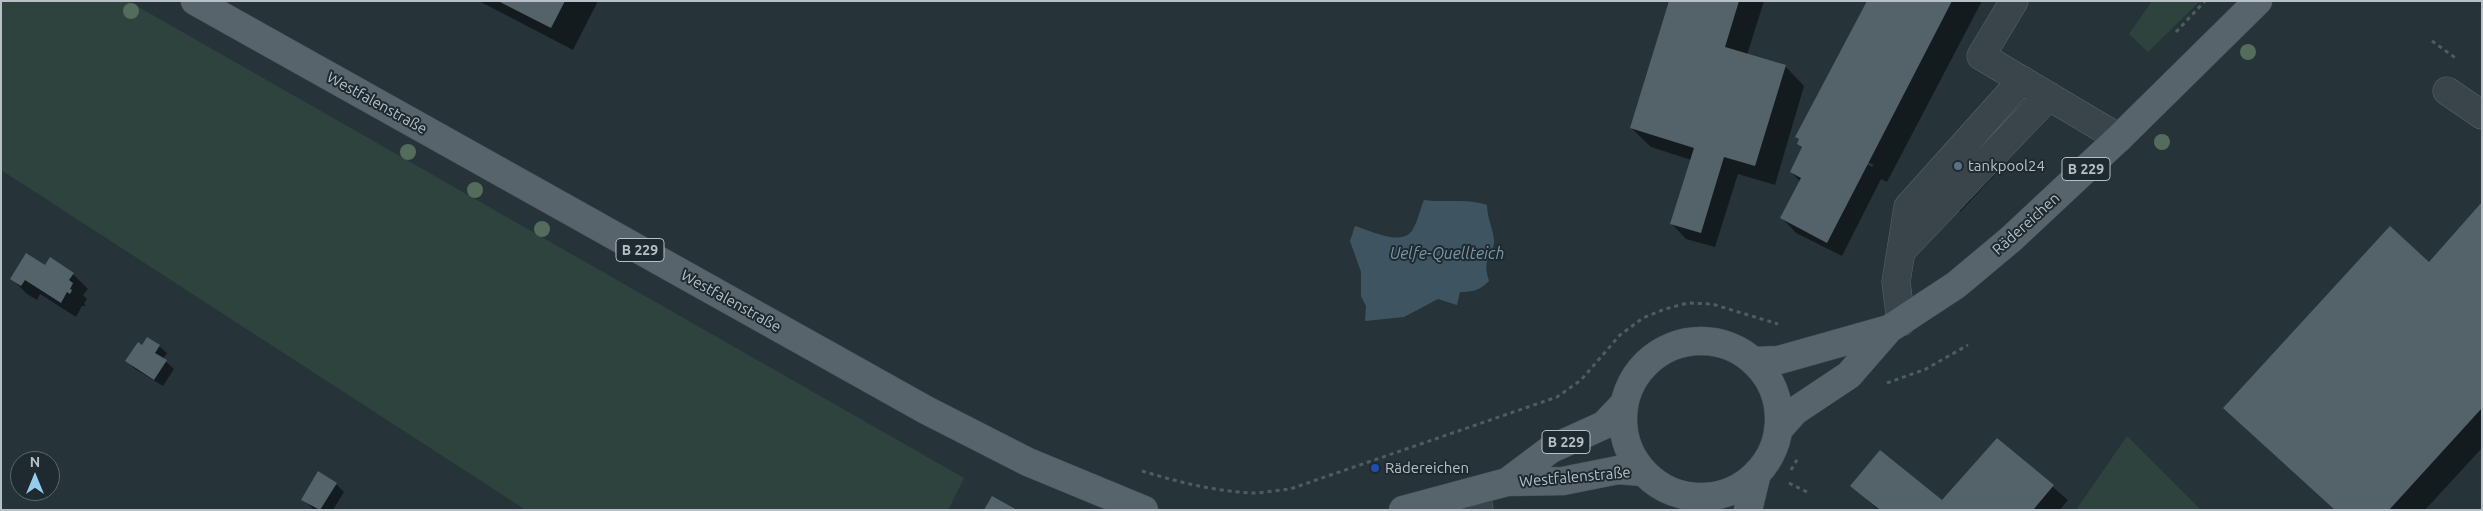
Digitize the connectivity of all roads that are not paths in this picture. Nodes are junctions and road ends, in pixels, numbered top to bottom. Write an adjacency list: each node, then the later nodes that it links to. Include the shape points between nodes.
1 (195, 1): 19 (main road, Westfalenstraße / B 229, via 926,410 1028,462)
2 (2014, 1): 4 (street, via 1981,56)
3 (2258, 1): 8 (main road, Rädereichen / B 229)
4 (2022, 80): 6 (street); 9 (street, via 1908,207)
5 (2446, 92): 7 (street)
6 (2049, 96): 8 (street); 9 (street)
7 (2482, 115)
8 (2119, 138): 10 (main road, Rädereichen / B 229, via 2011,239 1956,285)
9 (1900, 251): 10 (street)
10 (1895, 326): 11 (main road, Rädereichen / B 229, via 1779,360); 13 (main road, Rädereichen / B 229, via 1848,375 1795,411)
11 (1753, 360): 12 (main road, via 1718,342 1682,343 1666,349 1638,372); 13 (main road, via 1774,390 1779,410)
12 (1624, 404): 14 (main road, via 1626,440 1632,457); 16 (main road, Westfalenstraße / B 229, via 1604,425 1551,449)
13 (1778, 430): 15 (main road, via 1775,446)
14 (1643, 472): 16 (main road, Westfalenstraße / B 229, via 1618,470 1563,481); 18 (main road)
15 (1757, 473): 18 (main road, via 1725,494); 21 (main road)
16 (1507, 482): 17 (main road, Westfalenstraße / B 229)
17 (1477, 500): 20 (main road, Westfalenstraße / B 229)
18 (1693, 503)
19 (1144, 510)
20 (1403, 510)
21 (1748, 510)

